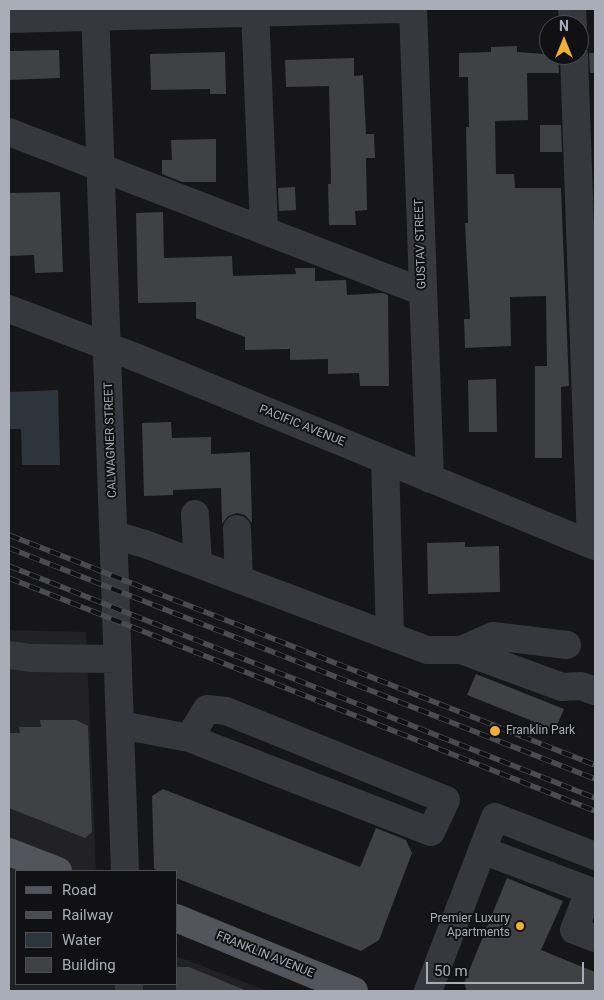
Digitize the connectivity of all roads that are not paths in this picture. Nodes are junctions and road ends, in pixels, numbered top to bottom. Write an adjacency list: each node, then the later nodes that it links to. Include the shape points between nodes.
1 (400, 9): 3 (street)
2 (412, 9): 10 (street, GUSTAV STREET)
3 (255, 10): 4 (street); 9 (street)
4 (95, 13): 5 (street); 8 (street, CALWAGNER STREET)
5 (9, 19)
6 (574, 65): 18 (street)
7 (9, 132): 8 (street)
8 (102, 168): 9 (street); 12 (street, CALWAGNER STREET)
9 (264, 230): 10 (street)
10 (423, 292): 14 (street, GUSTAV STREET)
11 (9, 309): 12 (street, PACIFIC AVENUE)
12 (108, 347): 13 (street, PACIFIC AVENUE); 17 (street, CALWAGNER STREET)
13 (385, 460): 14 (street, PACIFIC AVENUE); 21 (street)
14 (430, 479): 18 (street, PACIFIC AVENUE)
15 (196, 514): 19 (street)
16 (237, 529): 20 (street)
17 (114, 535): 19 (street); 25 (street, CALWAGNER STREET)
18 (593, 545)
19 (198, 563): 20 (street)
20 (239, 579): 21 (street)
21 (390, 636): 23 (street, via 427,650)
22 (567, 645): 23 (street, via 493,636)
23 (461, 650): 26 (street, via 562,687 581,686)
24 (9, 655): 25 (street)
25 (118, 659): 27 (street, CALWAGNER STREET)
26 (595, 691)
27 (121, 725): 28 (street); 33 (street, CALWAGNER STREET)
28 (189, 738): 28 (street, via 431,832 446,800 226,711 208,709)
29 (482, 850): 31 (street, via 496,816); 34 (street); 38 (street)
30 (9, 852): 32 (main road)
31 (595, 856)
32 (55, 870)
33 (126, 870)
34 (592, 892): 36 (street, via 574,930)
35 (178, 919): 37 (main road, FRANKLIN AVENUE)
36 (595, 938)
37 (354, 991)
38 (428, 991)

